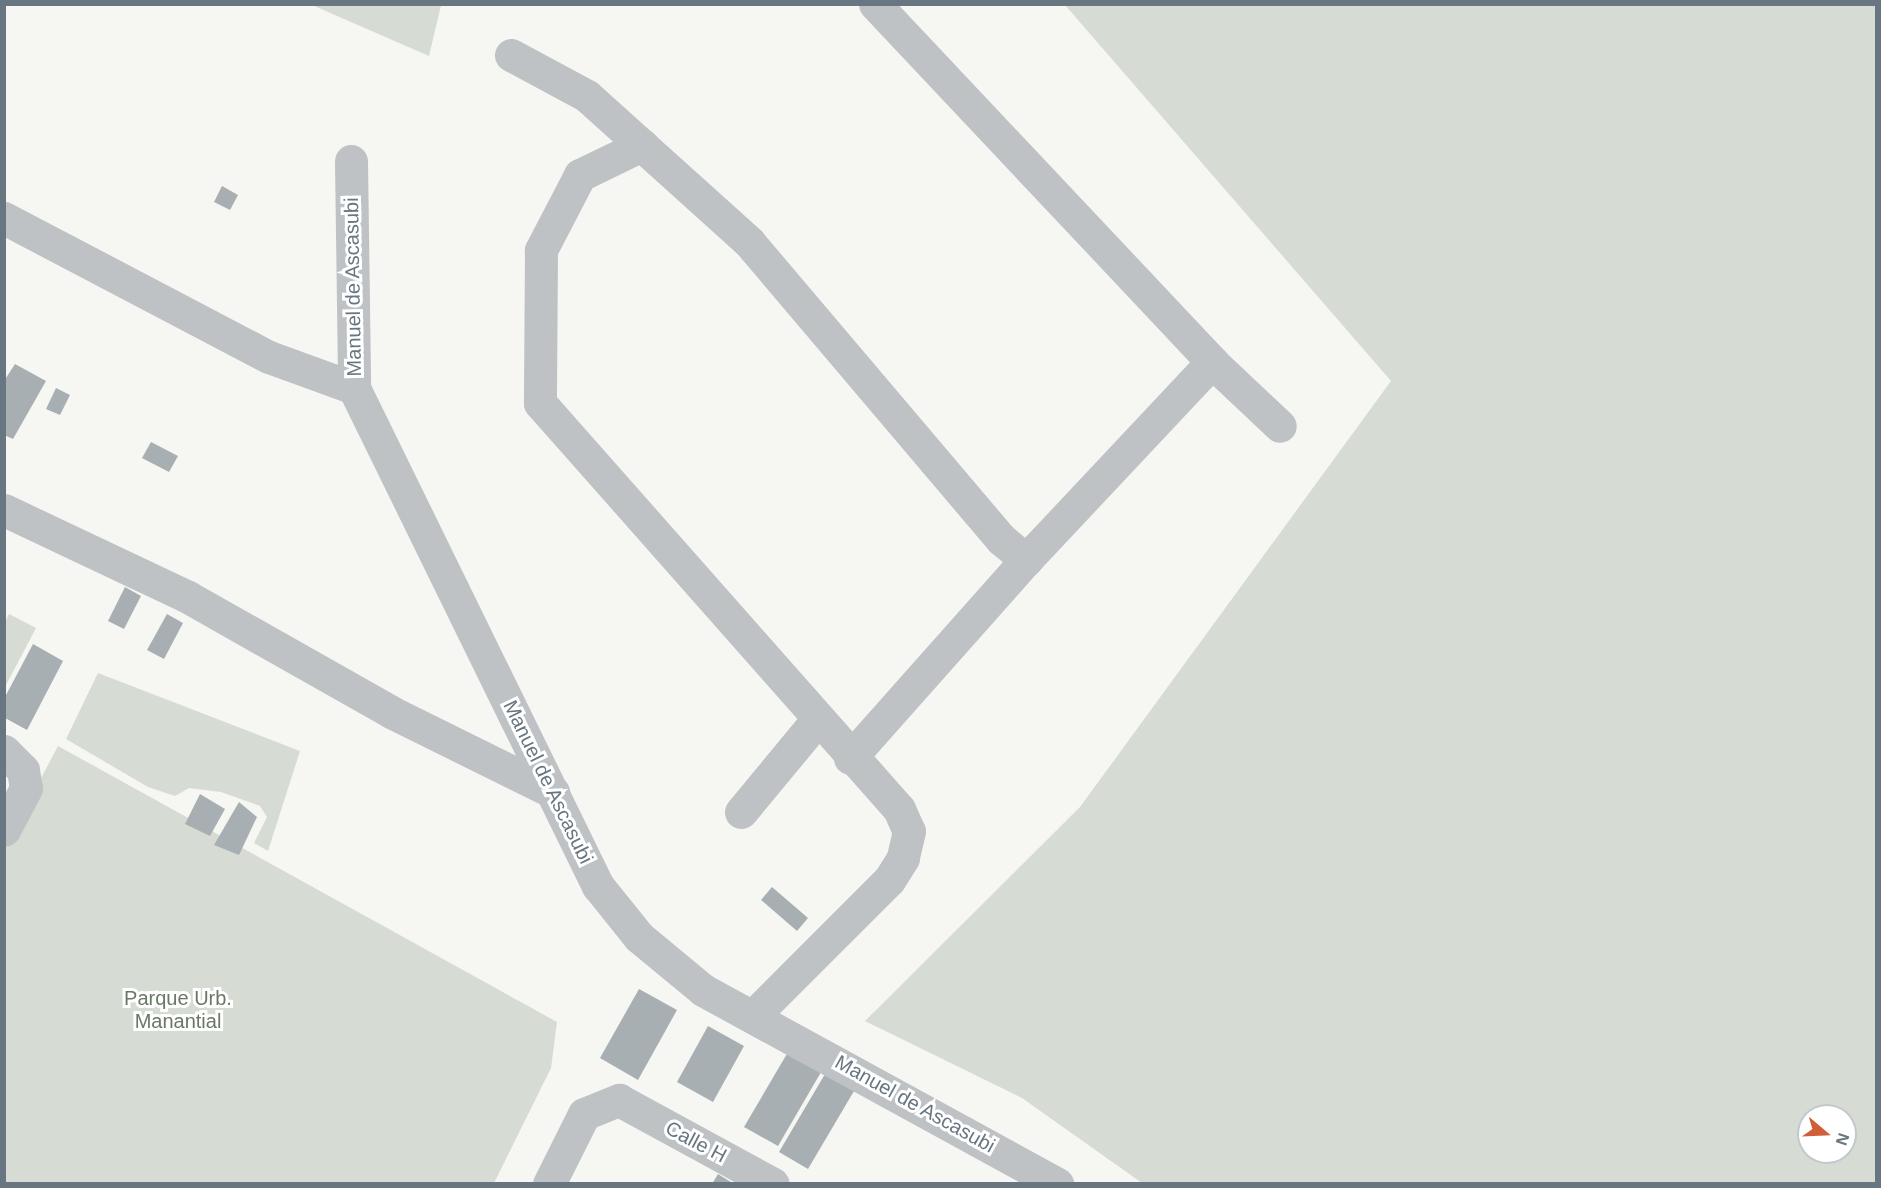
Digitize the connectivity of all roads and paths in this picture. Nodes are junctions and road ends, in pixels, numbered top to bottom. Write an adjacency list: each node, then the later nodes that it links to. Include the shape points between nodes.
1 (875, 4): 6 (street)
2 (511, 55): 3 (street, via 587,96)
3 (642, 146): 10 (street, via 749,242 1001,539); 11 (street, via 580,175 541,250 540,403)
4 (351, 161): 7 (street, Manuel de Ascasubi)
5 (4, 218): 7 (street, via 268,357)
6 (1212, 362): 8 (street); 10 (street)
7 (354, 388): 14 (street, Manuel de Ascasubi)
8 (1280, 426)
9 (4, 510): 14 (street, via 188,597 391,712)
10 (1026, 560): 13 (street)
11 (817, 720): 13 (street); 15 (street)
12 (8, 753): 16 (street, via 23,771 26,789)
13 (850, 758): 17 (street, via 899,809 909,831 903,858 889,880)
14 (553, 792): 17 (street, Manuel de Ascasubi, via 598,886 639,936 703,990)
15 (741, 812)
16 (4, 830)
17 (754, 1015): 20 (street, Manuel de Ascasubi)
18 (549, 1184): 19 (street, Calle H, via 584,1114 619,1100)
19 (773, 1184)
20 (1057, 1184)

